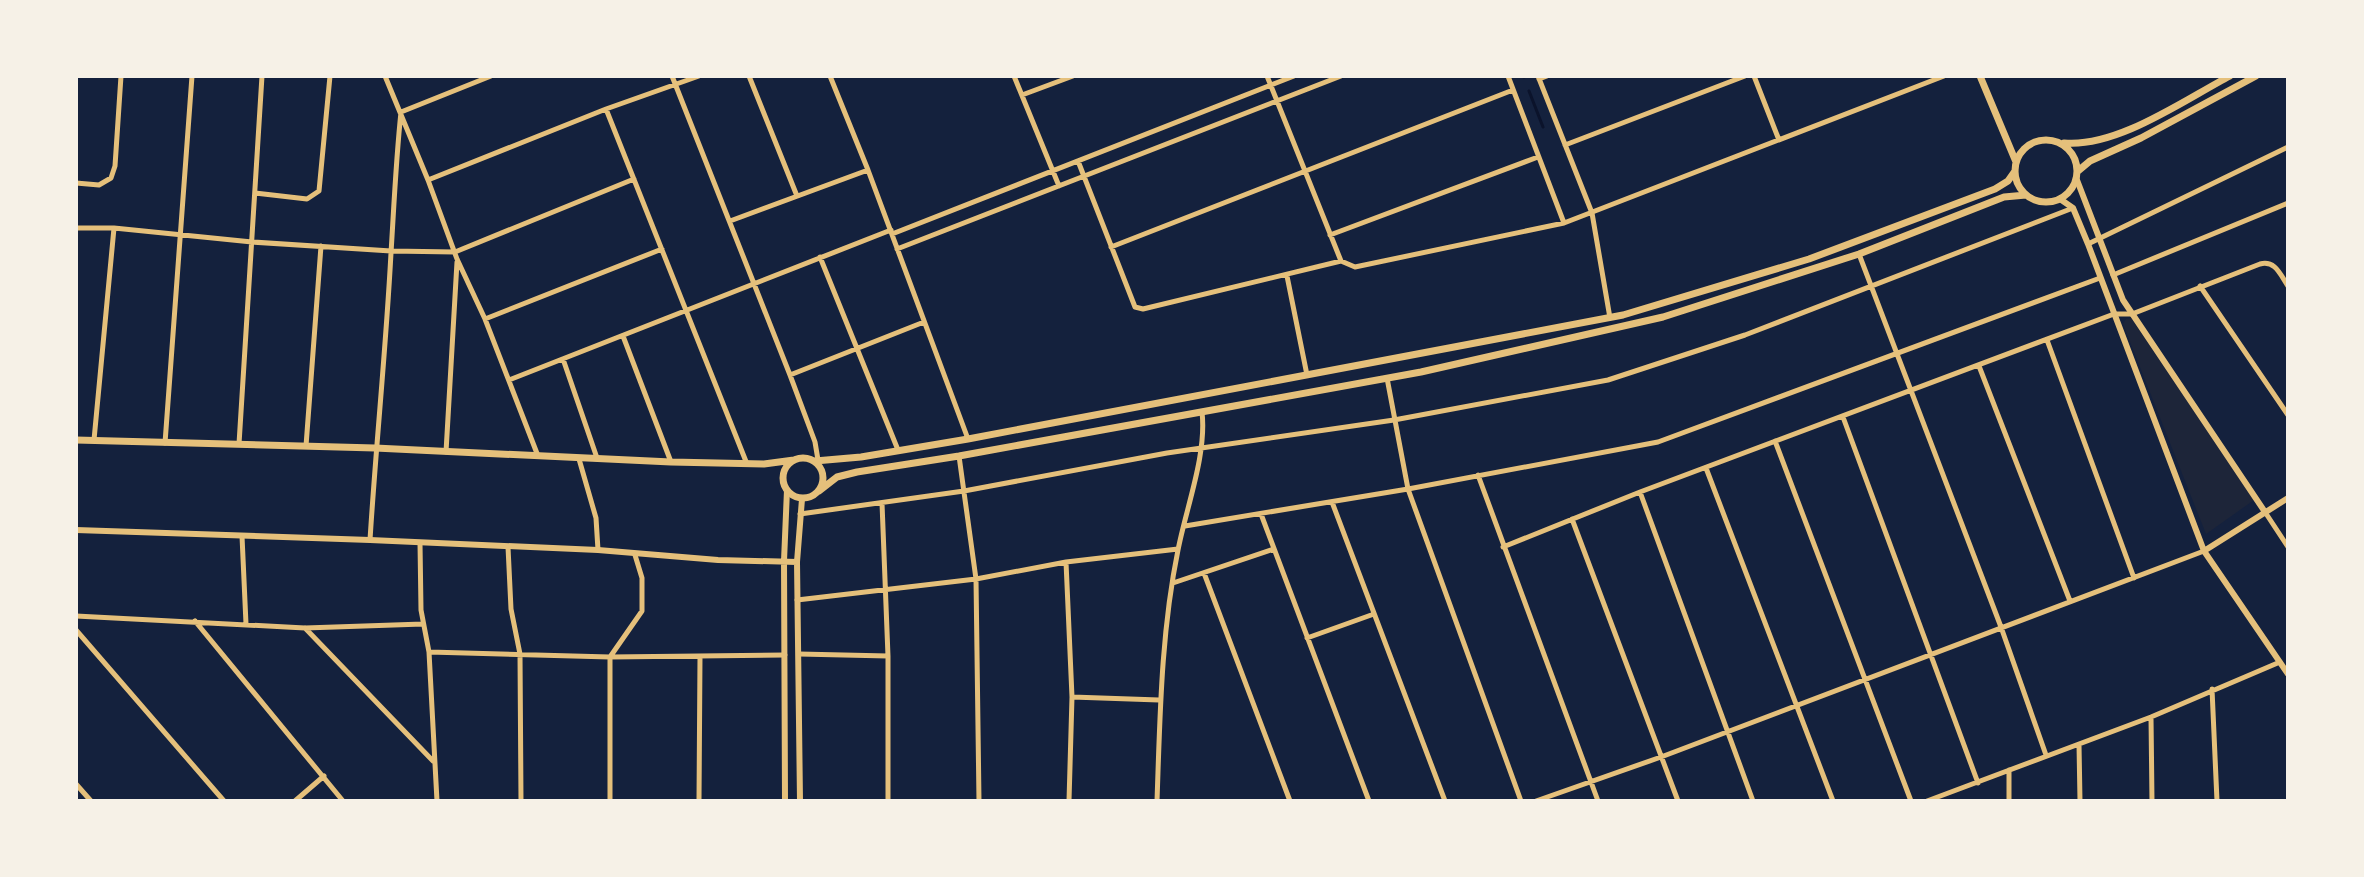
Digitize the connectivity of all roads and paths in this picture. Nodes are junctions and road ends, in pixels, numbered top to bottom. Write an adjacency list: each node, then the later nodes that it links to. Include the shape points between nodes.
1 (121, 76): 46 (street, via 114,171 105,183)
2 (192, 76): 60 (street)
3 (262, 76): 48 (street)
4 (330, 76): 48 (street, via 319,191 307,199)
5 (385, 76): 31 (street)
6 (491, 76): 31 (street)
7 (672, 76): 25 (street)
8 (699, 76): 25 (street)
9 (749, 76): 50 (street)
10 (830, 76): 39 (street)
11 (1014, 76): 28 (street)
12 (1073, 76): 28 (street)
13 (1267, 76): 26 (street)
14 (1294, 76): 26 (street)
15 (1341, 76): 29 (street)
16 (1508, 76): 27 (street)
17 (1547, 76): 24 (street)
18 (1745, 76): 34 (street)
19 (1754, 76): 32 (street)
20 (1944, 76): 32 (street)
21 (1980, 76): 38 (main road)
22 (2230, 76): 33 (main road, via 2111,136)
23 (2256, 76): 42 (main road, via 2090,161)
24 (1539, 78): 34 (street)
25 (675, 85): 30 (street); 55 (street)
26 (1271, 85): 29 (street); 37 (street)
27 (1513, 90): 36 (street); 41 (street)
28 (1022, 95): 40 (street)
29 (1277, 102): 41 (street); 43 (street)
30 (606, 109): 44 (street); 45 (street)
31 (401, 112): 45 (street); 69 (street)
32 (1779, 140): 54 (street)
33 (2060, 142): 38 (main road, via 2033,142); 42 (main road, via 2073,154)
34 (1565, 145): 54 (street)
35 (2288, 147): 62 (street)
36 (1538, 157): 56 (street); 61 (street)
37 (1078, 161): 40 (street); 43 (street)
38 (2016, 166): 49 (main road, via 2016,180); 85 (main road, via 2008,181 1995,189 1901,225 1689,297)
39 (868, 170): 50 (street); 59 (street)
40 (1054, 170): 47 (street); 59 (street)
41 (1306, 172): 61 (street); 66 (street)
42 (2077, 175): 51 (main road); 62 (street)
43 (1083, 178): 47 (street); 66 (street)
44 (634, 179): 67 (street); 70 (street)
45 (428, 180): 70 (street)
46 (76, 183)
47 (1059, 187): 68 (street)
48 (255, 193): 63 (street)
49 (2026, 195): 51 (main road, via 2042,202); 71 (main road, via 2004,197)
50 (797, 196): 55 (street)
51 (2060, 199): 53 (street)
52 (2288, 203): 75 (street)
53 (2073, 208): 64 (street); 79 (street)
54 (1592, 213): 56 (street); 85 (street)
55 (730, 221): 78 (street)
56 (1564, 223): 74 (street, via 1368,266 1351,267)
57 (76, 228): 58 (street)
58 (114, 228): 60 (street); 105 (street)
59 (891, 232): 68 (street); 72 (street)
60 (182, 234): 63 (street); 107 (street)
61 (1330, 235): 74 (street)
62 (2100, 239): 64 (street); 75 (street)
63 (252, 242): 65 (street); 108 (street)
64 (2088, 244): 77 (street)
65 (321, 246): 69 (street); 109 (street)
66 (1111, 247): 76 (street, via 1131,300 1143,309)
67 (662, 249): 82 (street); 86 (street)
68 (897, 249): 87 (street)
69 (391, 251): 70 (street); 110 (street)
70 (455, 252): 73 (street)
71 (1859, 254): 79 (street); 96 (main road, via 1663,317)
72 (820, 257): 78 (street); 90 (street)
73 (457, 259): 86 (street); 113 (street)
74 (1341, 261): 76 (street)
75 (2113, 275): 84 (street)
76 (1287, 276): 95 (street)
77 (2100, 278): 83 (street); 91 (street)
78 (753, 285): 82 (street); 94 (street)
79 (1871, 285): 91 (street); 102 (street, via 1633,373)
80 (2200, 286): 81 (street, via 2264,263 2277,269); 84 (street); 100 (street)
81 (2288, 286)
82 (687, 310): 88 (street); 121 (street)
83 (2114, 314): 84 (street); 89 (street); 148 (street)
84 (2132, 314): 133 (street)
85 (1610, 318): 95 (main road)
86 (485, 319): 97 (street)
87 (924, 322): 90 (street); 103 (street)
88 (623, 336): 92 (street); 119 (street)
89 (2047, 340): 93 (street); 154 (street)
90 (856, 348): 94 (street); 112 (street)
91 (1897, 353): 98 (street); 123 (street, via 1658,442)
92 (563, 359): 97 (street); 117 (street)
93 (1979, 366): 98 (street); 159 (street)
94 (790, 375): 120 (street, via 815,442)
95 (1307, 375): 103 (main road)
96 (1387, 378): 99 (main road); 102 (street)
97 (509, 380): 115 (street)
98 (1910, 391): 101 (street); 165 (street)
99 (1202, 412): 111 (street); 114 (main road)
100 (2288, 415)
101 (1843, 417): 106 (street); 172 (street)
102 (1394, 420): 111 (street); 124 (street)
103 (968, 439): 112 (main road)
104 (76, 440): 105 (main road)
105 (94, 440): 107 (main road)
106 (1775, 441): 122 (street); 179 (street)
107 (165, 443): 108 (main road)
108 (239, 445): 109 (main road)
109 (306, 447): 110 (main road)
110 (375, 448): 113 (main road); 140 (street)
111 (1200, 449): 127 (street); 137 (street)
112 (899, 451): 120 (main road)
113 (446, 453): 115 (main road)
114 (959, 456): 126 (main road, via 846,474); 127 (street)
115 (538, 457): 116 (main road)
116 (579, 459): 117 (main road); 147 (street, via 596,518)
117 (597, 459): 119 (main road)
118 (794, 460): 120 (main road); 121 (main road); 125 (main road, via 784,470)
119 (671, 462): 121 (main road)
120 (817, 463): 126 (main road, via 823,481)
121 (747, 464)
122 (1706, 468): 128 (street); 183 (street)
123 (1478, 475): 124 (street); 143 (street)
124 (1408, 489): 131 (street); 213 (street)
125 (787, 490): 130 (main road); 150 (street)
126 (819, 491): 130 (main road)
127 (964, 491): 132 (street); 155 (street)
128 (1640, 492): 136 (street); 185 (street)
129 (2288, 498): 133 (street)
130 (802, 499): 134 (street)
131 (1332, 502): 135 (street); 160 (street)
132 (882, 503): 134 (street); 157 (street)
133 (2265, 512): 144 (street); 148 (street)
134 (799, 514): 151 (street)
135 (1261, 514): 137 (street); 146 (street)
136 (1572, 519): 143 (street); 188 (street)
137 (1185, 526): 145 (street)
138 (76, 530): 139 (street)
139 (242, 535): 140 (street); 163 (street)
140 (370, 540): 141 (street)
141 (420, 543): 142 (street); 164 (street)
142 (508, 547): 147 (street); 170 (street)
143 (1503, 547): 192 (street)
144 (2288, 547)
145 (1178, 549): 152 (street); 156 (street)
146 (1274, 549): 153 (street); 168 (street)
147 (598, 550): 149 (street)
148 (2204, 551): 154 (street); 177 (street)
149 (635, 555): 150 (street); 175 (street, via 642,578 642,611)
150 (784, 561): 151 (street); 173 (street)
151 (797, 562): 158 (street)
152 (1066, 562): 155 (street); 181 (street)
153 (1204, 573): 156 (street); 210 (street)
154 (2134, 578): 159 (street)
155 (976, 579): 157 (street); 207 (street)
156 (1173, 583): 182 (street)
157 (885, 589): 158 (street); 174 (street)
158 (797, 600): 171 (street)
159 (2070, 601): 165 (street)
160 (1374, 614): 168 (street); 212 (street)
161 (76, 616): 162 (street)
162 (195, 621): 163 (street); 191 (street)
163 (246, 624): 166 (street)
164 (423, 624): 166 (street); 169 (street)
165 (2001, 627): 172 (street); 187 (street)
166 (305, 628): 189 (street)
167 (76, 630): 197 (street)
168 (1307, 638): 211 (street)
169 (429, 652): 170 (street); 189 (street)
170 (520, 654): 175 (street); 201 (street)
171 (799, 654): 174 (street); 205 (street)
172 (1931, 654): 179 (street); 193 (street)
173 (786, 655): 176 (street); 204 (street)
174 (888, 656): 206 (street)
175 (610, 657): 176 (street); 202 (street)
176 (700, 657): 203 (street)
177 (2280, 662): 178 (street); 180 (street)
178 (2287, 670)
179 (1865, 680): 183 (street); 219 (street)
180 (2212, 689): 184 (street); 224 (street)
181 (1072, 697): 182 (street); 208 (street)
182 (1159, 700): 209 (street)
183 (1796, 705): 185 (street); 218 (street)
184 (2151, 717): 186 (street); 223 (street)
185 (1728, 730): 188 (street); 217 (street)
186 (2079, 744): 187 (street); 222 (street)
187 (2046, 755): 190 (street)
188 (1661, 757): 192 (street); 216 (street)
189 (433, 762): 200 (street)
190 (2009, 770): 193 (street); 221 (street)
191 (324, 776): 198 (street); 199 (street)
192 (1591, 781): 214 (street); 215 (street)
193 (1978, 783): 195 (street)
194 (76, 784): 196 (street)
195 (1935, 800): 220 (street)
196 (91, 801)
197 (224, 801)
198 (295, 801)
199 (343, 801)
200 (437, 801)
201 (521, 801)
202 (610, 801)
203 (699, 801)
204 (785, 801)
205 (800, 801)
206 (888, 801)
207 (979, 801)
208 (1069, 801)
209 (1157, 801)
210 (1290, 801)
211 (1369, 801)
212 (1445, 801)
213 (1521, 801)
214 (1536, 801)
215 (1598, 801)
216 (1678, 801)
217 (1753, 801)
218 (1833, 801)
219 (1911, 801)
220 (1927, 801)
221 (2009, 801)
222 (2080, 801)
223 (2152, 801)
224 (2217, 801)

